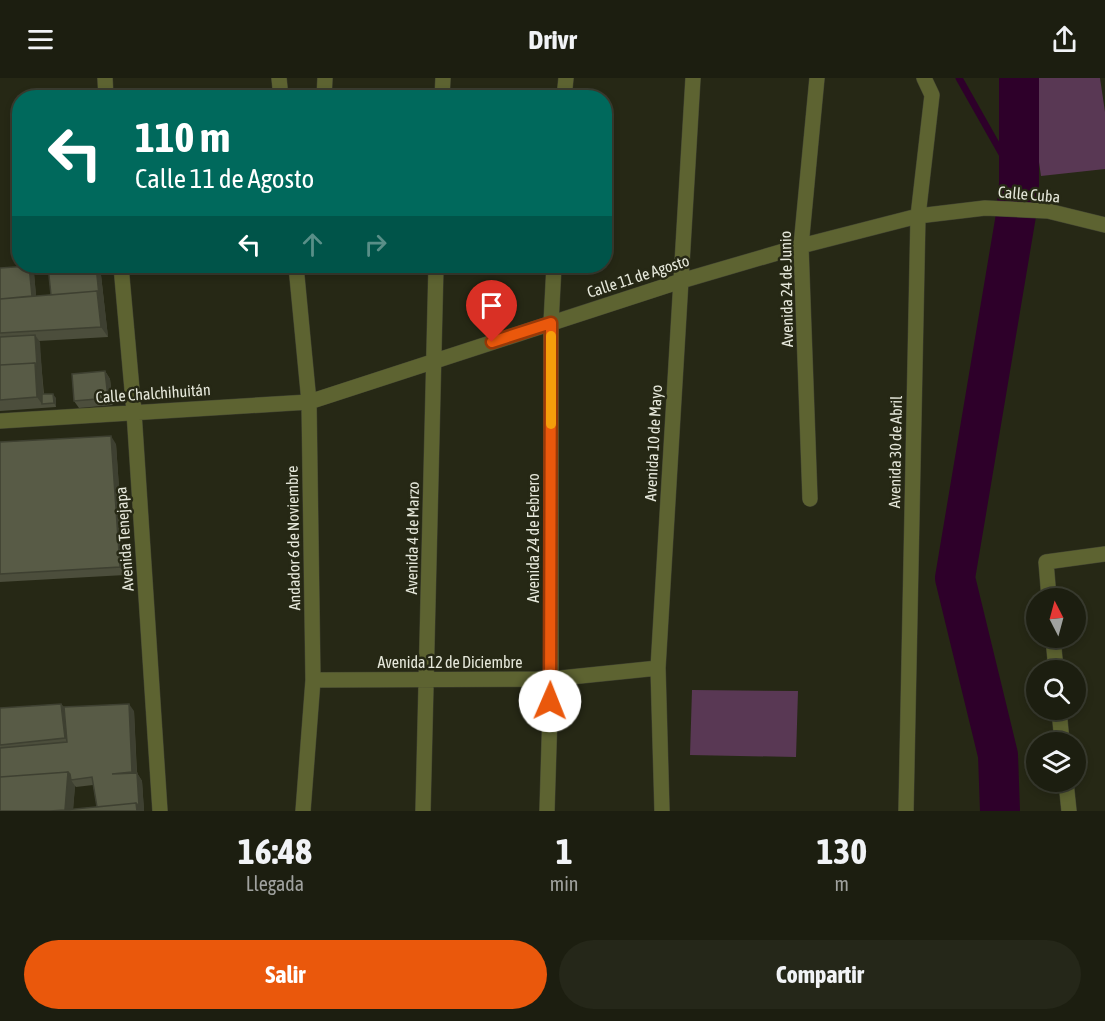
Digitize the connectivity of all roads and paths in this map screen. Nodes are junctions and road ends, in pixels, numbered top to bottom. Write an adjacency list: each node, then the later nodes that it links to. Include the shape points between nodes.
1 (693, 78): 12 (street, Avenida 10 de Mayo)
2 (817, 78): 7 (street, Avenida 24 de Junio)
3 (924, 78): 5 (street, Avenida 30 de Abril, via 932,95)
4 (985, 208): 5 (street, Calle 11 de Agosto); 6 (street, Calle Cuba, via 1048,211)
5 (918, 216): 7 (street, Calle 11 de Agosto); 31 (street, Avenida 30 de Abril)
6 (1105, 225)
7 (801, 246): 12 (street, Calle 11 de Agosto); 18 (street, Avenida 24 de Junio)
8 (122, 273): 16 (street, Avenida Tenejapa)
9 (298, 273): 15 (street, Andador 6 de Noviembre)
10 (436, 273): 14 (street, Avenida 4 de Marzo)
11 (554, 273): 13 (street, Avenida 24 de Febrero)
12 (681, 281): 13 (street, Calle 11 de Agosto); 21 (street, Avenida 10 de Mayo)
13 (551, 323): 14 (street, Calle 11 de Agosto); 22 (street, Avenida 24 de Febrero)
14 (433, 361): 15 (street, Calle 11 de Agosto); 24 (street, Avenida 4 de Marzo)
15 (309, 402): 16 (street, Calle Chalchihuitán); 23 (street, Andador 6 de Noviembre)
16 (134, 412): 17 (street, Calle Chalchihuitán); 26 (street, Avenida Tenejapa)
17 (0, 421)
18 (810, 500)
19 (1105, 554): 20 (street, via 1046,562)
20 (1048, 588)
21 (658, 668): 22 (street, Avenida 12 de Diciembre); 30 (street, Avenida 10 de Mayo)
22 (551, 679): 24 (street, Avenida 12 de Diciembre); 29 (street, Avenida 24 de Febrero)
23 (313, 680): 24 (street, Avenida 12 de Diciembre); 27 (street, Andador 6 de Noviembre)
24 (427, 680): 28 (street, Avenida 4 de Marzo)
25 (1067, 792): 32 (street)
26 (160, 811)
27 (303, 811)
28 (423, 811)
29 (547, 811)
30 (662, 811)
31 (906, 811)
32 (1069, 811)

